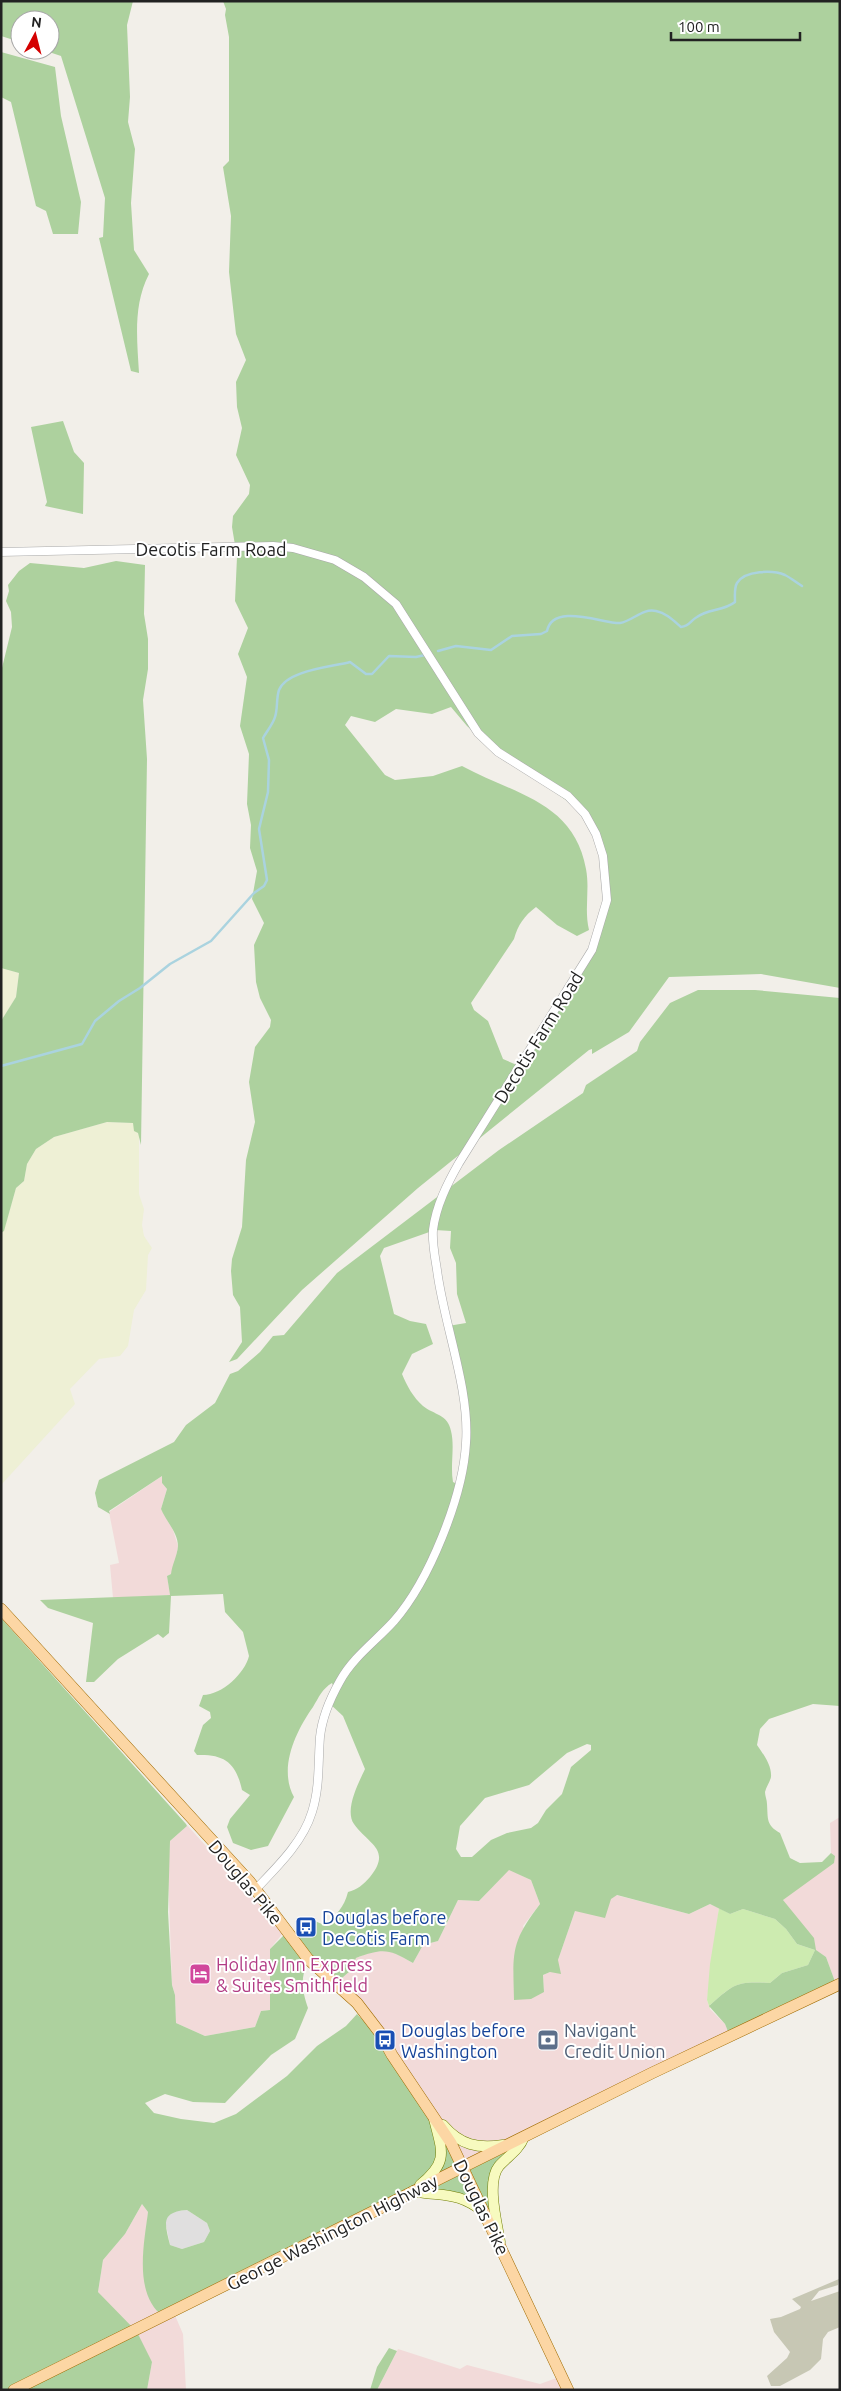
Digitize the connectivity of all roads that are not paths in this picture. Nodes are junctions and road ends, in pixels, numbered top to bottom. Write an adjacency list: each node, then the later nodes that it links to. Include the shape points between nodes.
1 (1, 552): 3 (street, Decotis Farm Road, via 273,546 335,560 364,577 396,604 478,733 498,752 568,796 585,814 603,856 607,900 592,950 459,1163 443,1192 433,1230 438,1279 466,1408 462,1482 455,1506 412,1599 340,1680 325,1714 320,1736 320,1763 312,1813 303,1833)
2 (1, 1609): 3 (main road, Douglas Pike)
3 (256, 1889): 5 (main road, Douglas Pike, via 308,1959 357,2003)
4 (840, 1984): 6 (main road, George Washington Highway)
5 (432, 2113): 6 (main road, via 452,2134 472,2146 507,2145); 7 (main road, Douglas Pike); 8 (main road, via 440,2142 440,2162 435,2173)
6 (524, 2137): 7 (main road, George Washington Highway); 10 (main road, via 495,2175 494,2204)
7 (463, 2167): 8 (main road, George Washington Highway); 9 (main road, Douglas Pike)
8 (413, 2191): 9 (main road, via 454,2195); 11 (main road, George Washington Highway)
9 (486, 2213): 10 (main road, Douglas Pike)
10 (500, 2243): 12 (main road, Douglas Pike)
11 (14, 2390)
12 (568, 2390)

